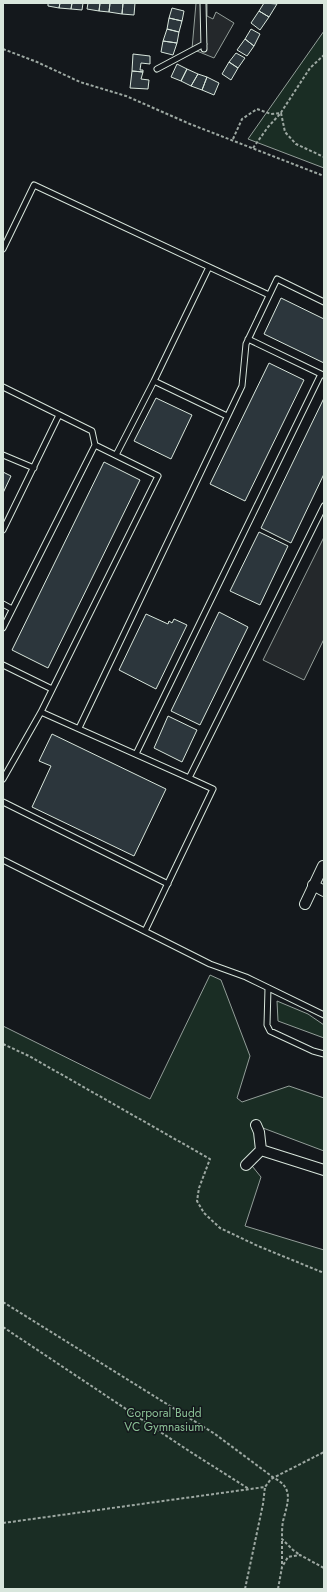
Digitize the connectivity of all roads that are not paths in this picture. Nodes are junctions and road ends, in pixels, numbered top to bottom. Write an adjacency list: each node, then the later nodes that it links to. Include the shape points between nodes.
1 (203, 3): 2 (lane, via 204,46)
2 (157, 70)
3 (3, 249): 4 (lane, via 34,185)
4 (209, 267): 5 (lane); 9 (lane)
5 (269, 295): 6 (lane, via 277,279); 7 (lane)
6 (324, 302)
7 (248, 339): 8 (lane); 12 (lane, via 242,386)
8 (323, 375): 26 (lane)
9 (154, 381): 12 (lane); 15 (lane)
10 (3, 387): 11 (lane)
11 (59, 415): 13 (lane, via 92,431); 16 (lane)
12 (227, 416): 25 (lane)
13 (95, 445): 15 (lane); 20 (lane)
14 (3, 455): 16 (lane)
15 (116, 455): 23 (lane, via 158,476)
16 (34, 468): 18 (lane)
17 (324, 506): 27 (lane)
18 (3, 530)
19 (3, 604): 20 (lane)
20 (12, 609): 21 (lane)
21 (3, 628)
22 (3, 665): 23 (lane)
23 (52, 689): 24 (lane)
24 (41, 712): 25 (lane); 28 (lane)
25 (78, 728): 26 (lane)
26 (136, 754): 27 (lane)
27 (189, 778): 32 (lane, via 213,789)
28 (3, 779)
29 (3, 802): 32 (lane)
30 (3, 860): 36 (lane)
31 (323, 866): 33 (street)
32 (168, 884): 36 (lane)
33 (313, 885): 34 (street); 35 (street)
34 (324, 891)
35 (305, 904)
36 (146, 931): 37 (lane, via 210,964)
37 (268, 988): 38 (lane); 39 (lane, via 267,1026 270,1031)
38 (324, 1015)
39 (324, 1054)
40 (256, 1125): 41 (street)
41 (261, 1150): 42 (street); 43 (street)
42 (246, 1165)
43 (324, 1170)

